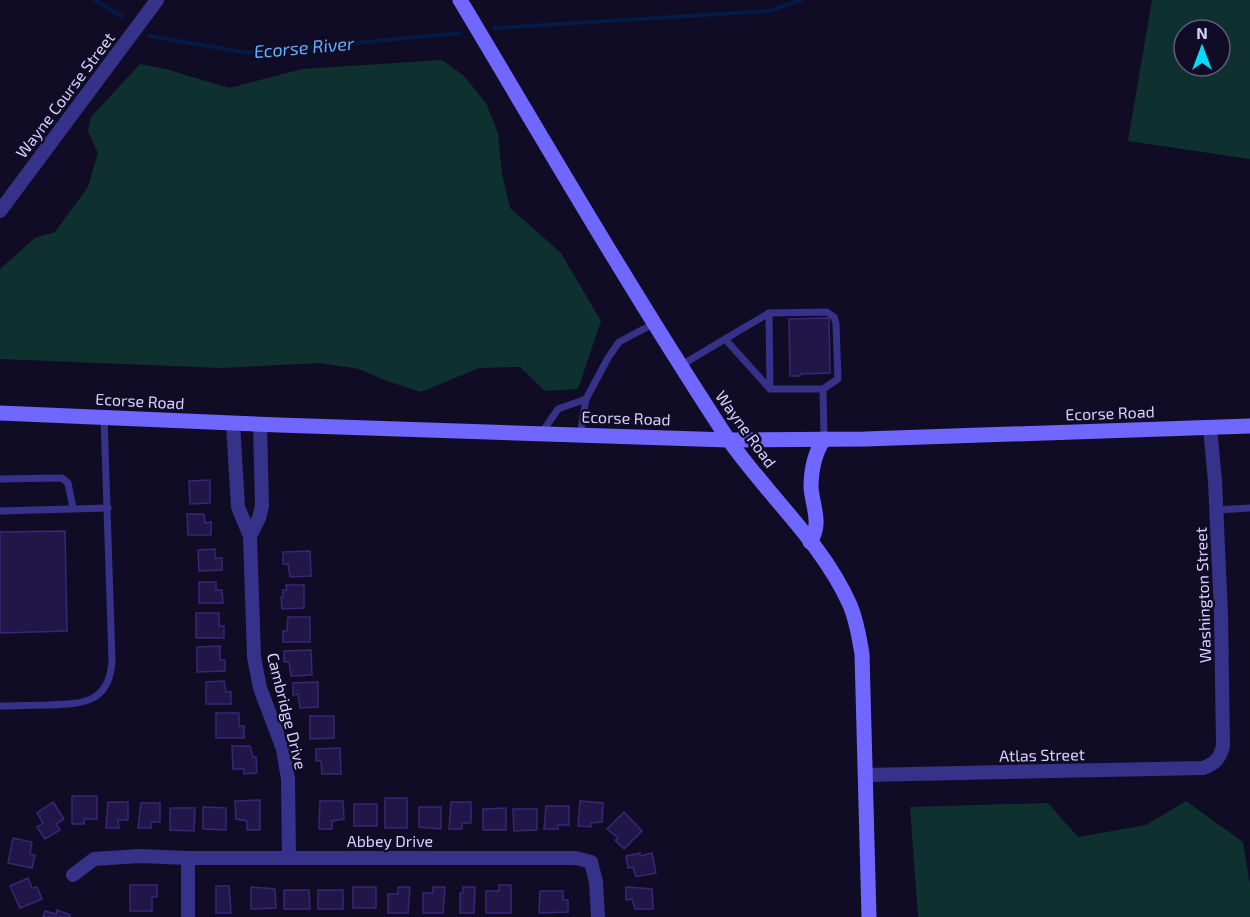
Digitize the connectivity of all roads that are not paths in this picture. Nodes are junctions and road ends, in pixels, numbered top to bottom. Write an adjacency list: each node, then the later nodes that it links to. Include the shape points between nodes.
1 (157, 0): 3 (street, Wayne Course Street)
2 (460, 0): 5 (main road, Wayne Road)
3 (0, 211)
4 (769, 313): 6 (lane); 8 (lane); 9 (lane, via 827,312 834,317 838,379)
5 (653, 324): 7 (main road, Wayne Road); 10 (lane, via 619,342)
6 (725, 339): 7 (lane); 8 (lane)
7 (680, 366): 20 (main road, Wayne Road)
8 (770, 389): 9 (lane)
9 (823, 389): 19 (lane)
10 (586, 399): 17 (lane, via 558,410); 18 (lane)
11 (0, 413): 12 (main road, Ecorse Road)
12 (104, 417): 13 (main road, Ecorse Road); 22 (lane)
13 (233, 423): 14 (main road, Ecorse Road); 27 (street, Cambridge Drive, via 237,507)
14 (260, 424): 17 (main road, Ecorse Road); 27 (street, Cambridge Drive, via 262,506)
15 (1250, 426): 16 (main road, Ecorse Road)
16 (1210, 428): 19 (main road, Ecorse Road); 25 (street, Washington Street)
17 (541, 434): 18 (main road, Ecorse Road)
18 (580, 435): 20 (main road, Ecorse Road)
19 (824, 439): 20 (main road, Ecorse Road); 28 (main road, via 815,453 812,475 817,532)
20 (728, 440): 28 (main road, Wayne Road)
21 (0, 479): 23 (lane, via 62,478 69,483)
22 (108, 507): 23 (lane); 29 (lane, via 112,670 105,687 84,703)
23 (72, 508): 26 (lane)
24 (1250, 508): 25 (lane)
25 (1216, 510): 30 (street, Washington Street, via 1223,746)
26 (0, 511)
27 (250, 536): 33 (street, Cambridge Drive, via 254,657 260,688 283,749 288,779)
28 (810, 542): 31 (main road, Wayne Road, via 845,594 858,630)
29 (0, 706)
30 (1217, 761): 31 (street, Atlas Street, via 1203,768)
31 (865, 775): 37 (main road, Wayne Road)
32 (188, 858): 33 (street, Abbey Drive); 34 (street, Abbey Drive, via 139,856 94,860); 35 (street)
33 (289, 858): 36 (street, Abbey Drive, via 566,858 591,862)
34 (73, 875)
35 (188, 917)
36 (598, 917)
37 (870, 917)

